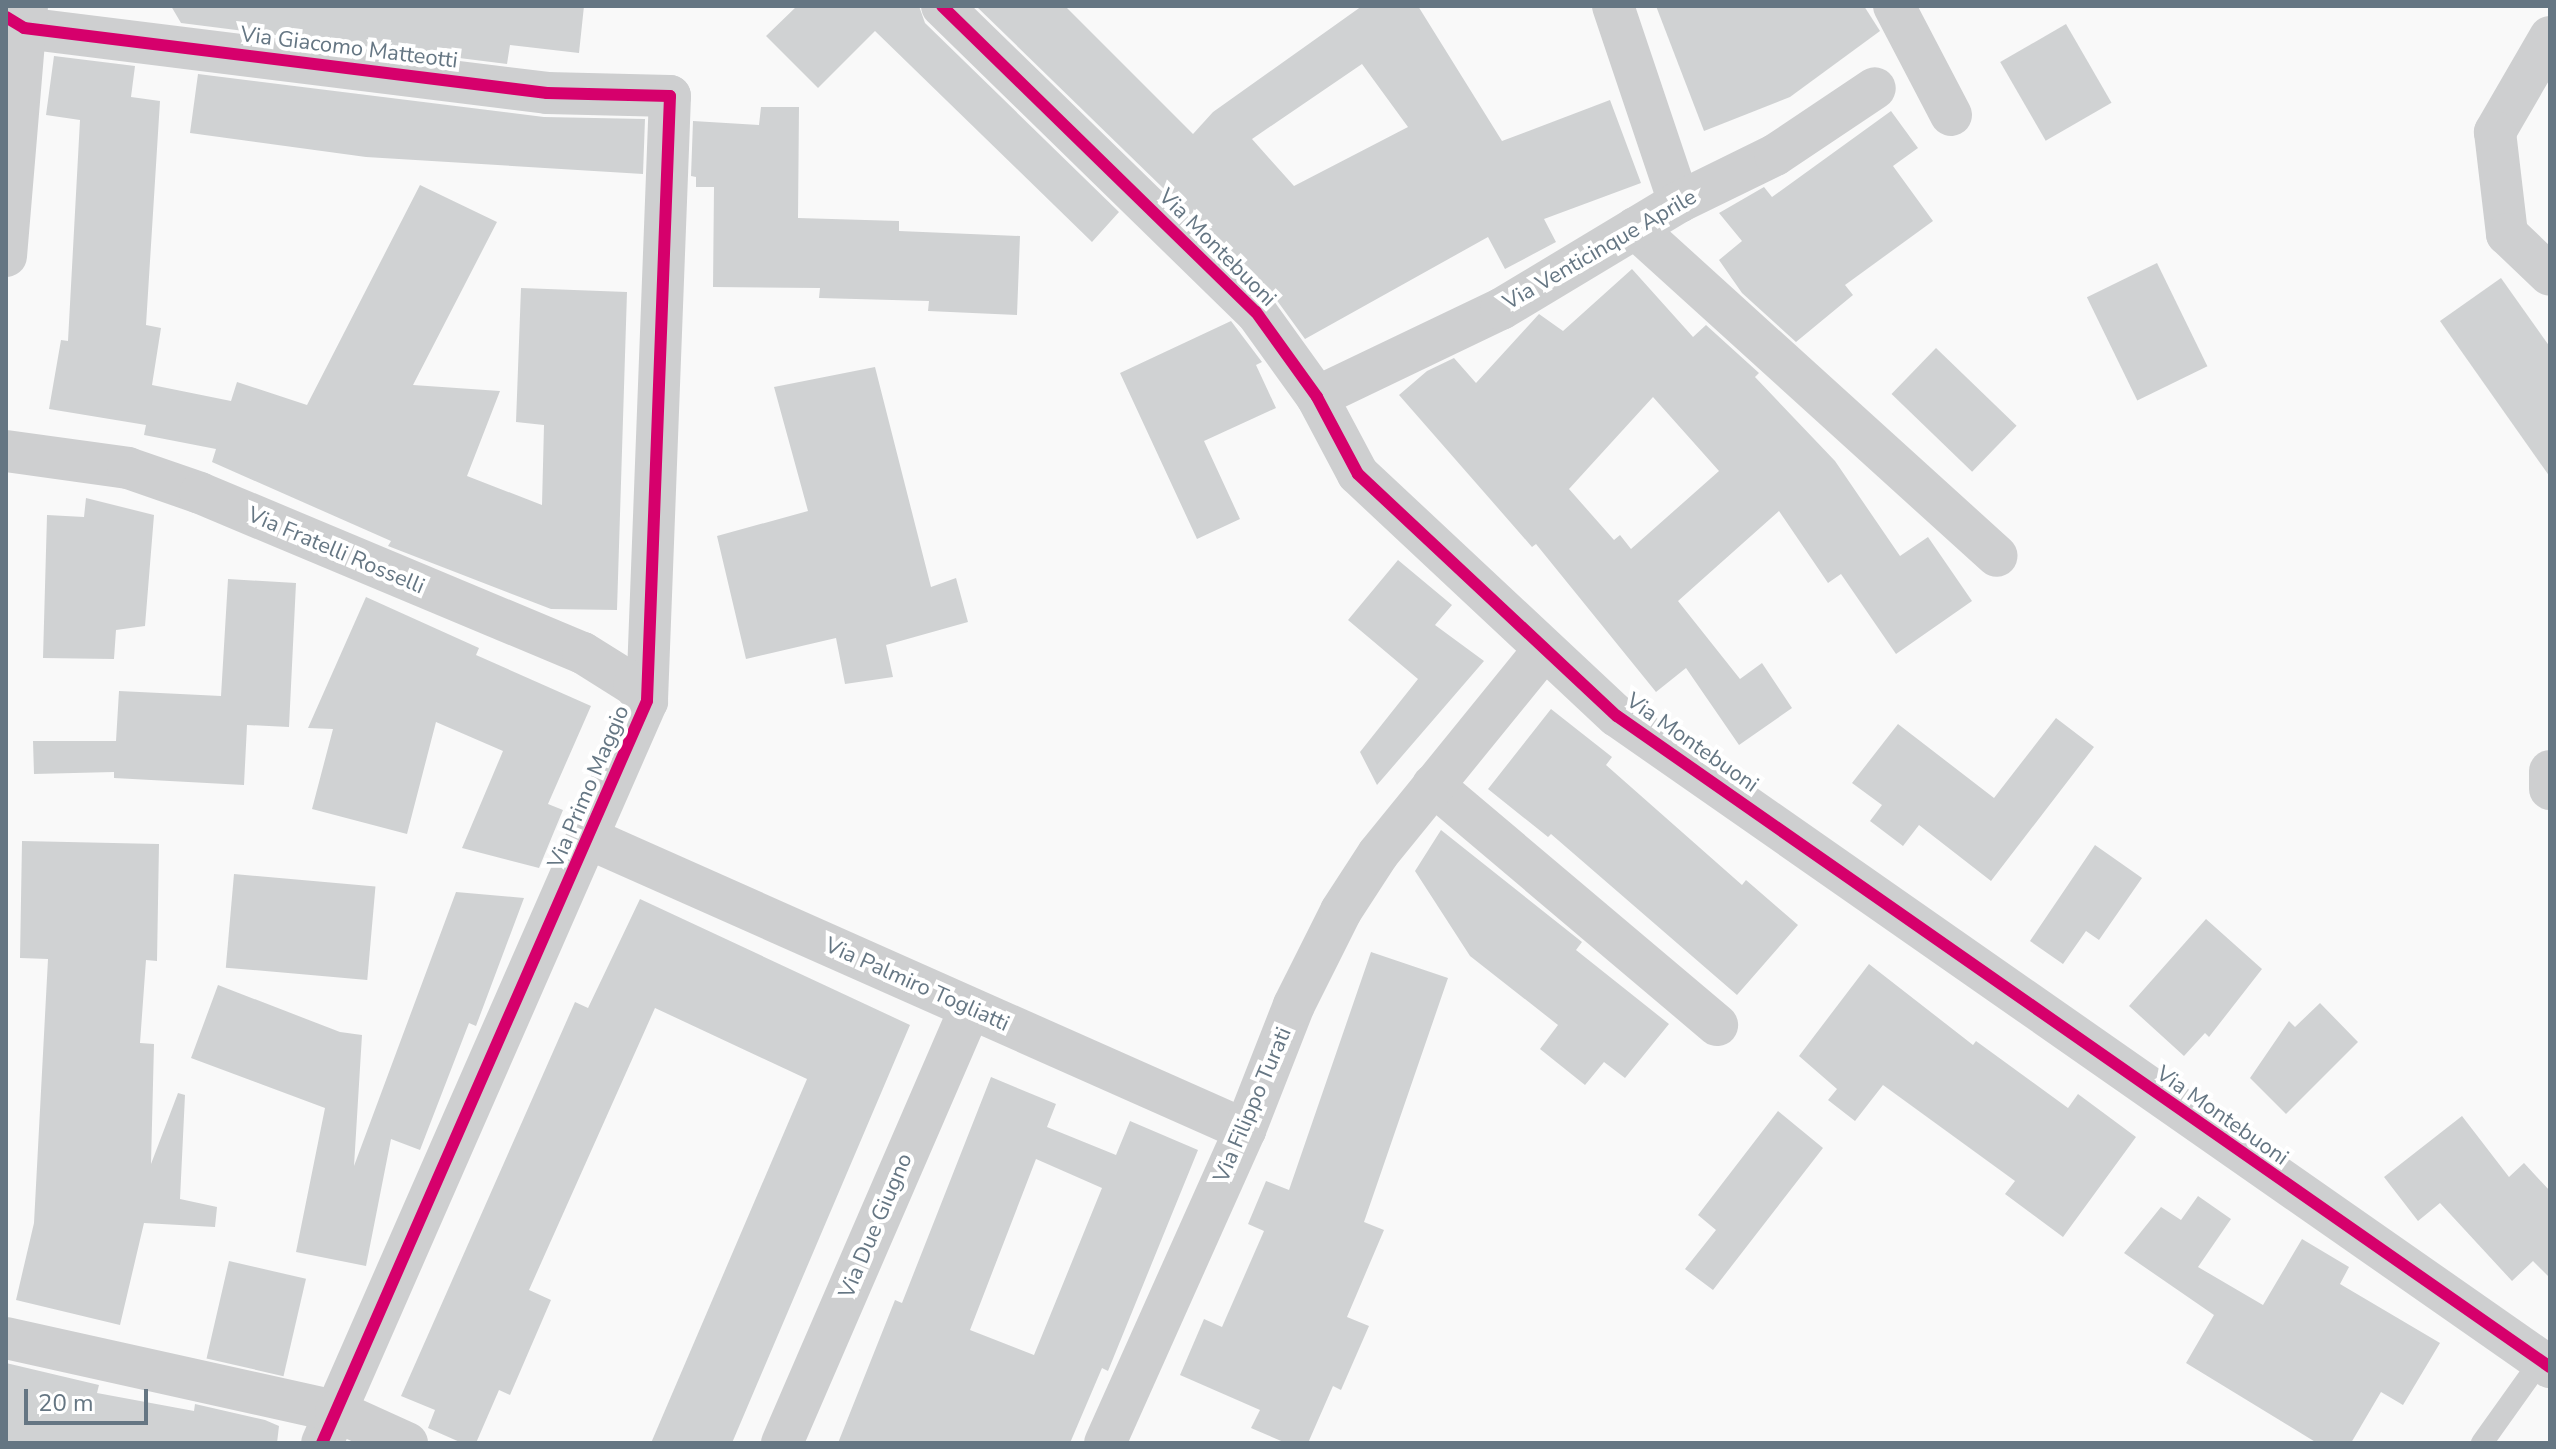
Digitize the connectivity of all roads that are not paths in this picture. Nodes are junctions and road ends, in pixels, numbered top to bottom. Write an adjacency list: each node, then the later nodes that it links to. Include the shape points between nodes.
1 (942, 6): 13 (street, Via Montebuoni, via 1256,312)
2 (1613, 6): 9 (street)
3 (1894, 6): 8 (street)
4 (19, 17): 7 (street, Via Giacomo Matteotti, via 547,93); 11 (street)
5 (2550, 37): 12 (street, via 2495,132 2507,234)
6 (1875, 88): 9 (street, Via Venticinque Aprile, via 1775,155)
7 (670, 96): 17 (street, Via Primo Maggio)
8 (1951, 115)
9 (1679, 202): 10 (street, Via Venticinque Aprile)
10 (1635, 228): 13 (street, Via Venticinque Aprile, via 1501,309); 15 (street)
11 (6, 256)
12 (2550, 275)
13 (1317, 397): 16 (street, Via Montebuoni, via 1358,474)
14 (6, 451): 17 (street, Via Fratelli Rosselli, via 128,468 200,493 583,653 634,685)
15 (1997, 556)
16 (1544, 650): 19 (street, Via Filippo Turati); 26 (street, Via Montebuoni, via 1617,716)
17 (647, 701): 21 (street, Via Primo Maggio)
18 (2550, 771): 20 (street)
19 (1433, 785): 23 (street); 24 (street, Via Filippo Turati, via 1341,911 1294,1005)
20 (2550, 789)
21 (590, 839): 22 (street, Via Palmiro Togliatti); 27 (street, Via Primo Maggio)
22 (970, 1009): 24 (street, Via Palmiro Togliatti); 29 (street, Via Due Giugno)
23 (1717, 1025)
24 (1245, 1130): 30 (street, Via Filippo Turati)
25 (6, 1338): 27 (street)
26 (2545, 1365): 31 (lane)
27 (329, 1427): 28 (street)
28 (407, 1443)
29 (782, 1443)
30 (1105, 1443)
31 (2482, 1443)

